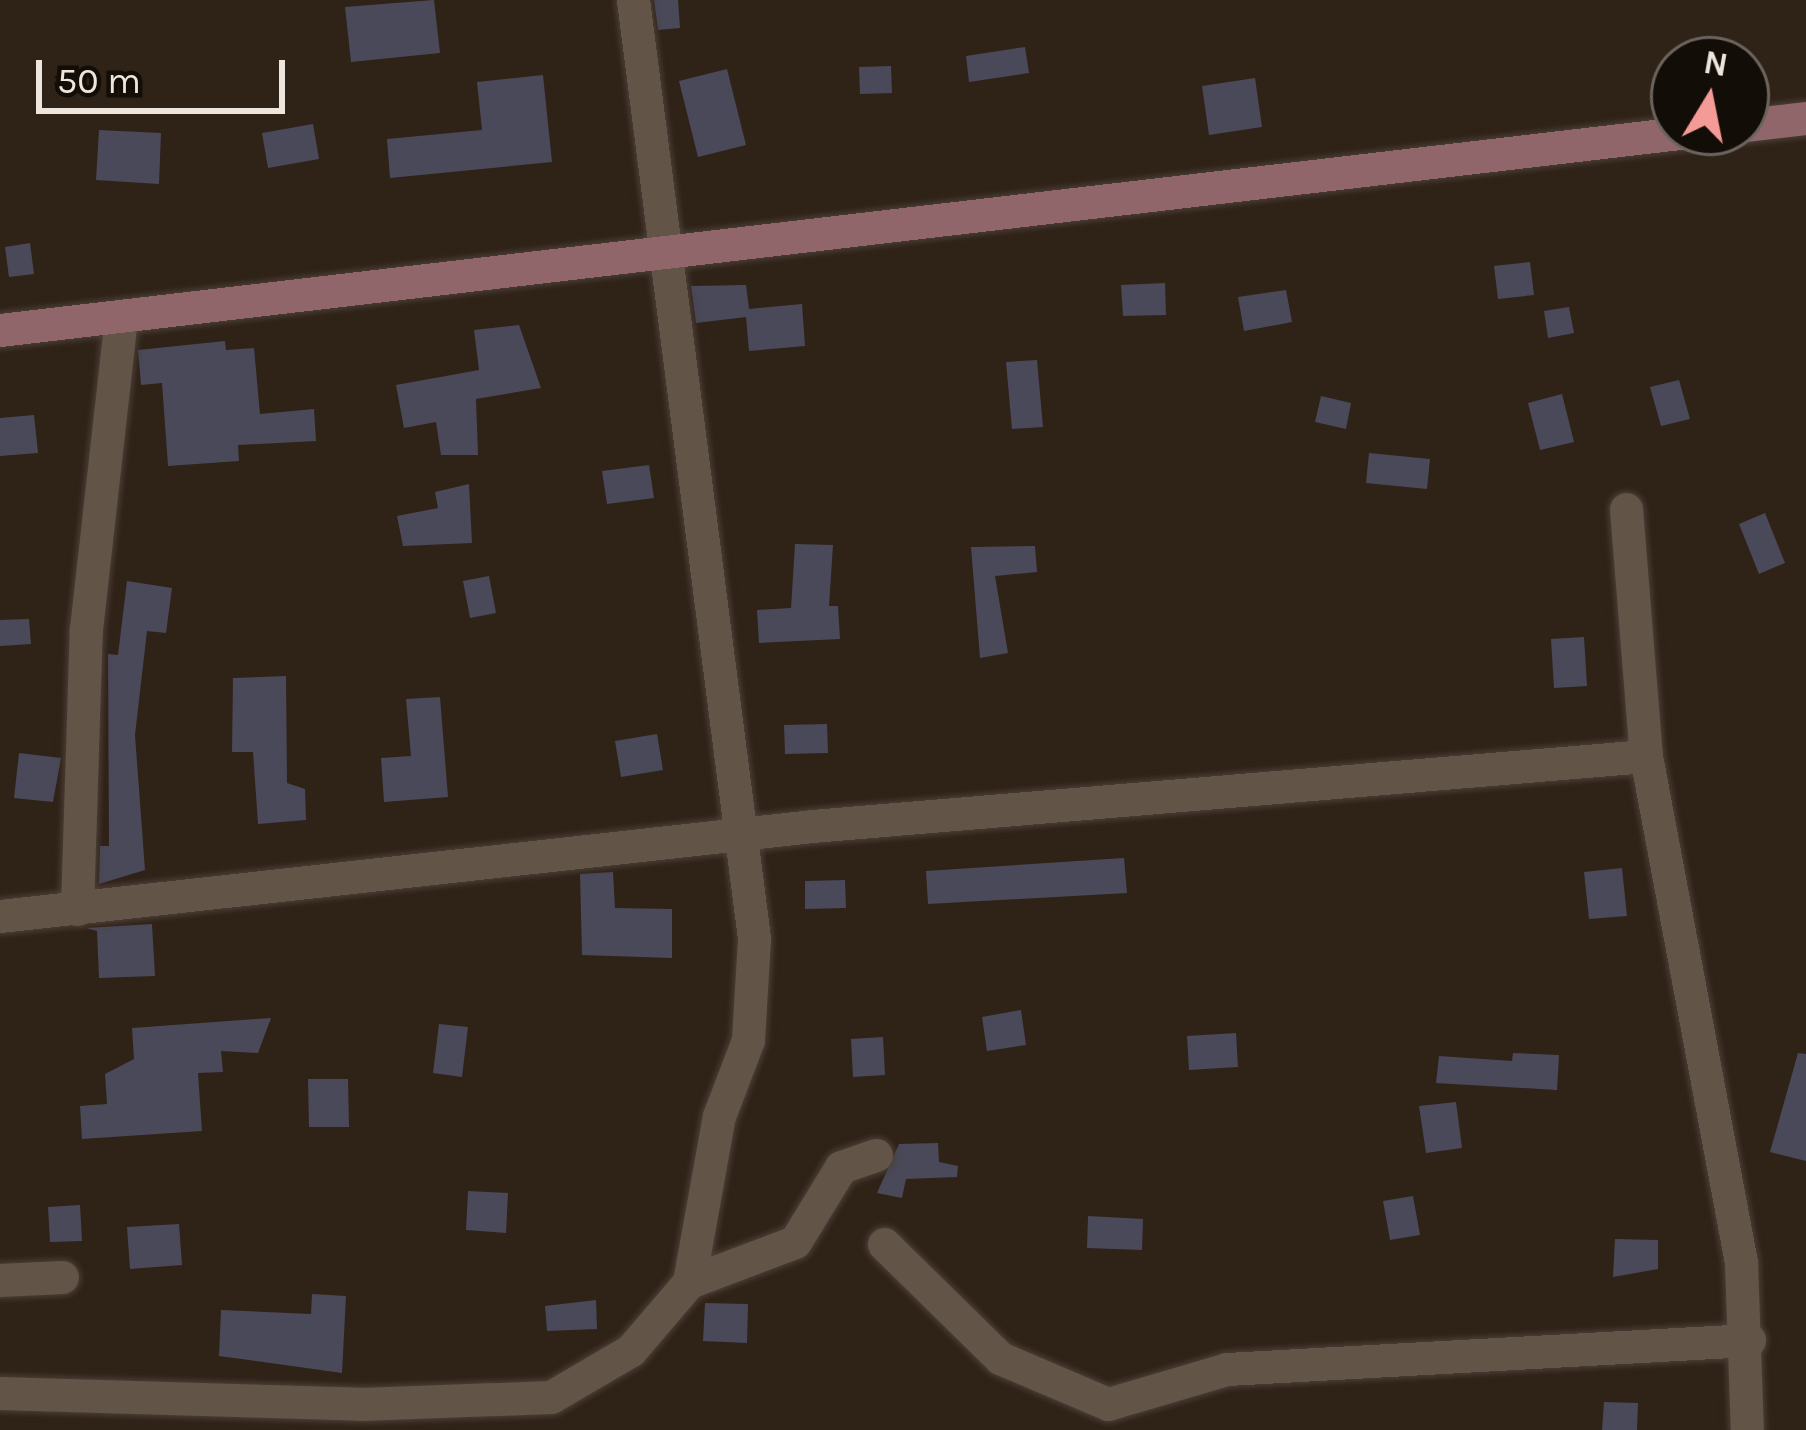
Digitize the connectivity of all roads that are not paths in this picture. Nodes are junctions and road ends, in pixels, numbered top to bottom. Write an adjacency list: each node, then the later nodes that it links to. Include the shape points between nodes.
1 (633, 0): 5 (street)
2 (1806, 118): 3 (main road)
3 (1770, 122)
4 (1650, 136): 5 (main road)
5 (659, 251): 6 (main road); 10 (street)
6 (121, 316): 7 (main road); 11 (street, via 86,629)
7 (0, 330)
8 (1626, 509): 9 (street)
9 (1646, 756): 10 (street); 18 (street, via 1693,969)
10 (737, 840): 11 (street); 17 (street, via 754,987)
11 (76, 909): 12 (street)
12 (0, 916)
13 (876, 1155): 17 (street, via 841,1167 795,1241)
14 (884, 1244): 18 (street, via 1000,1358 1108,1404 1228,1370)
15 (62, 1277): 16 (street)
16 (0, 1280)
17 (689, 1282): 19 (street, via 631,1350 551,1397 361,1404)
18 (1749, 1340): 20 (street)
19 (0, 1393)
20 (1747, 1430)

